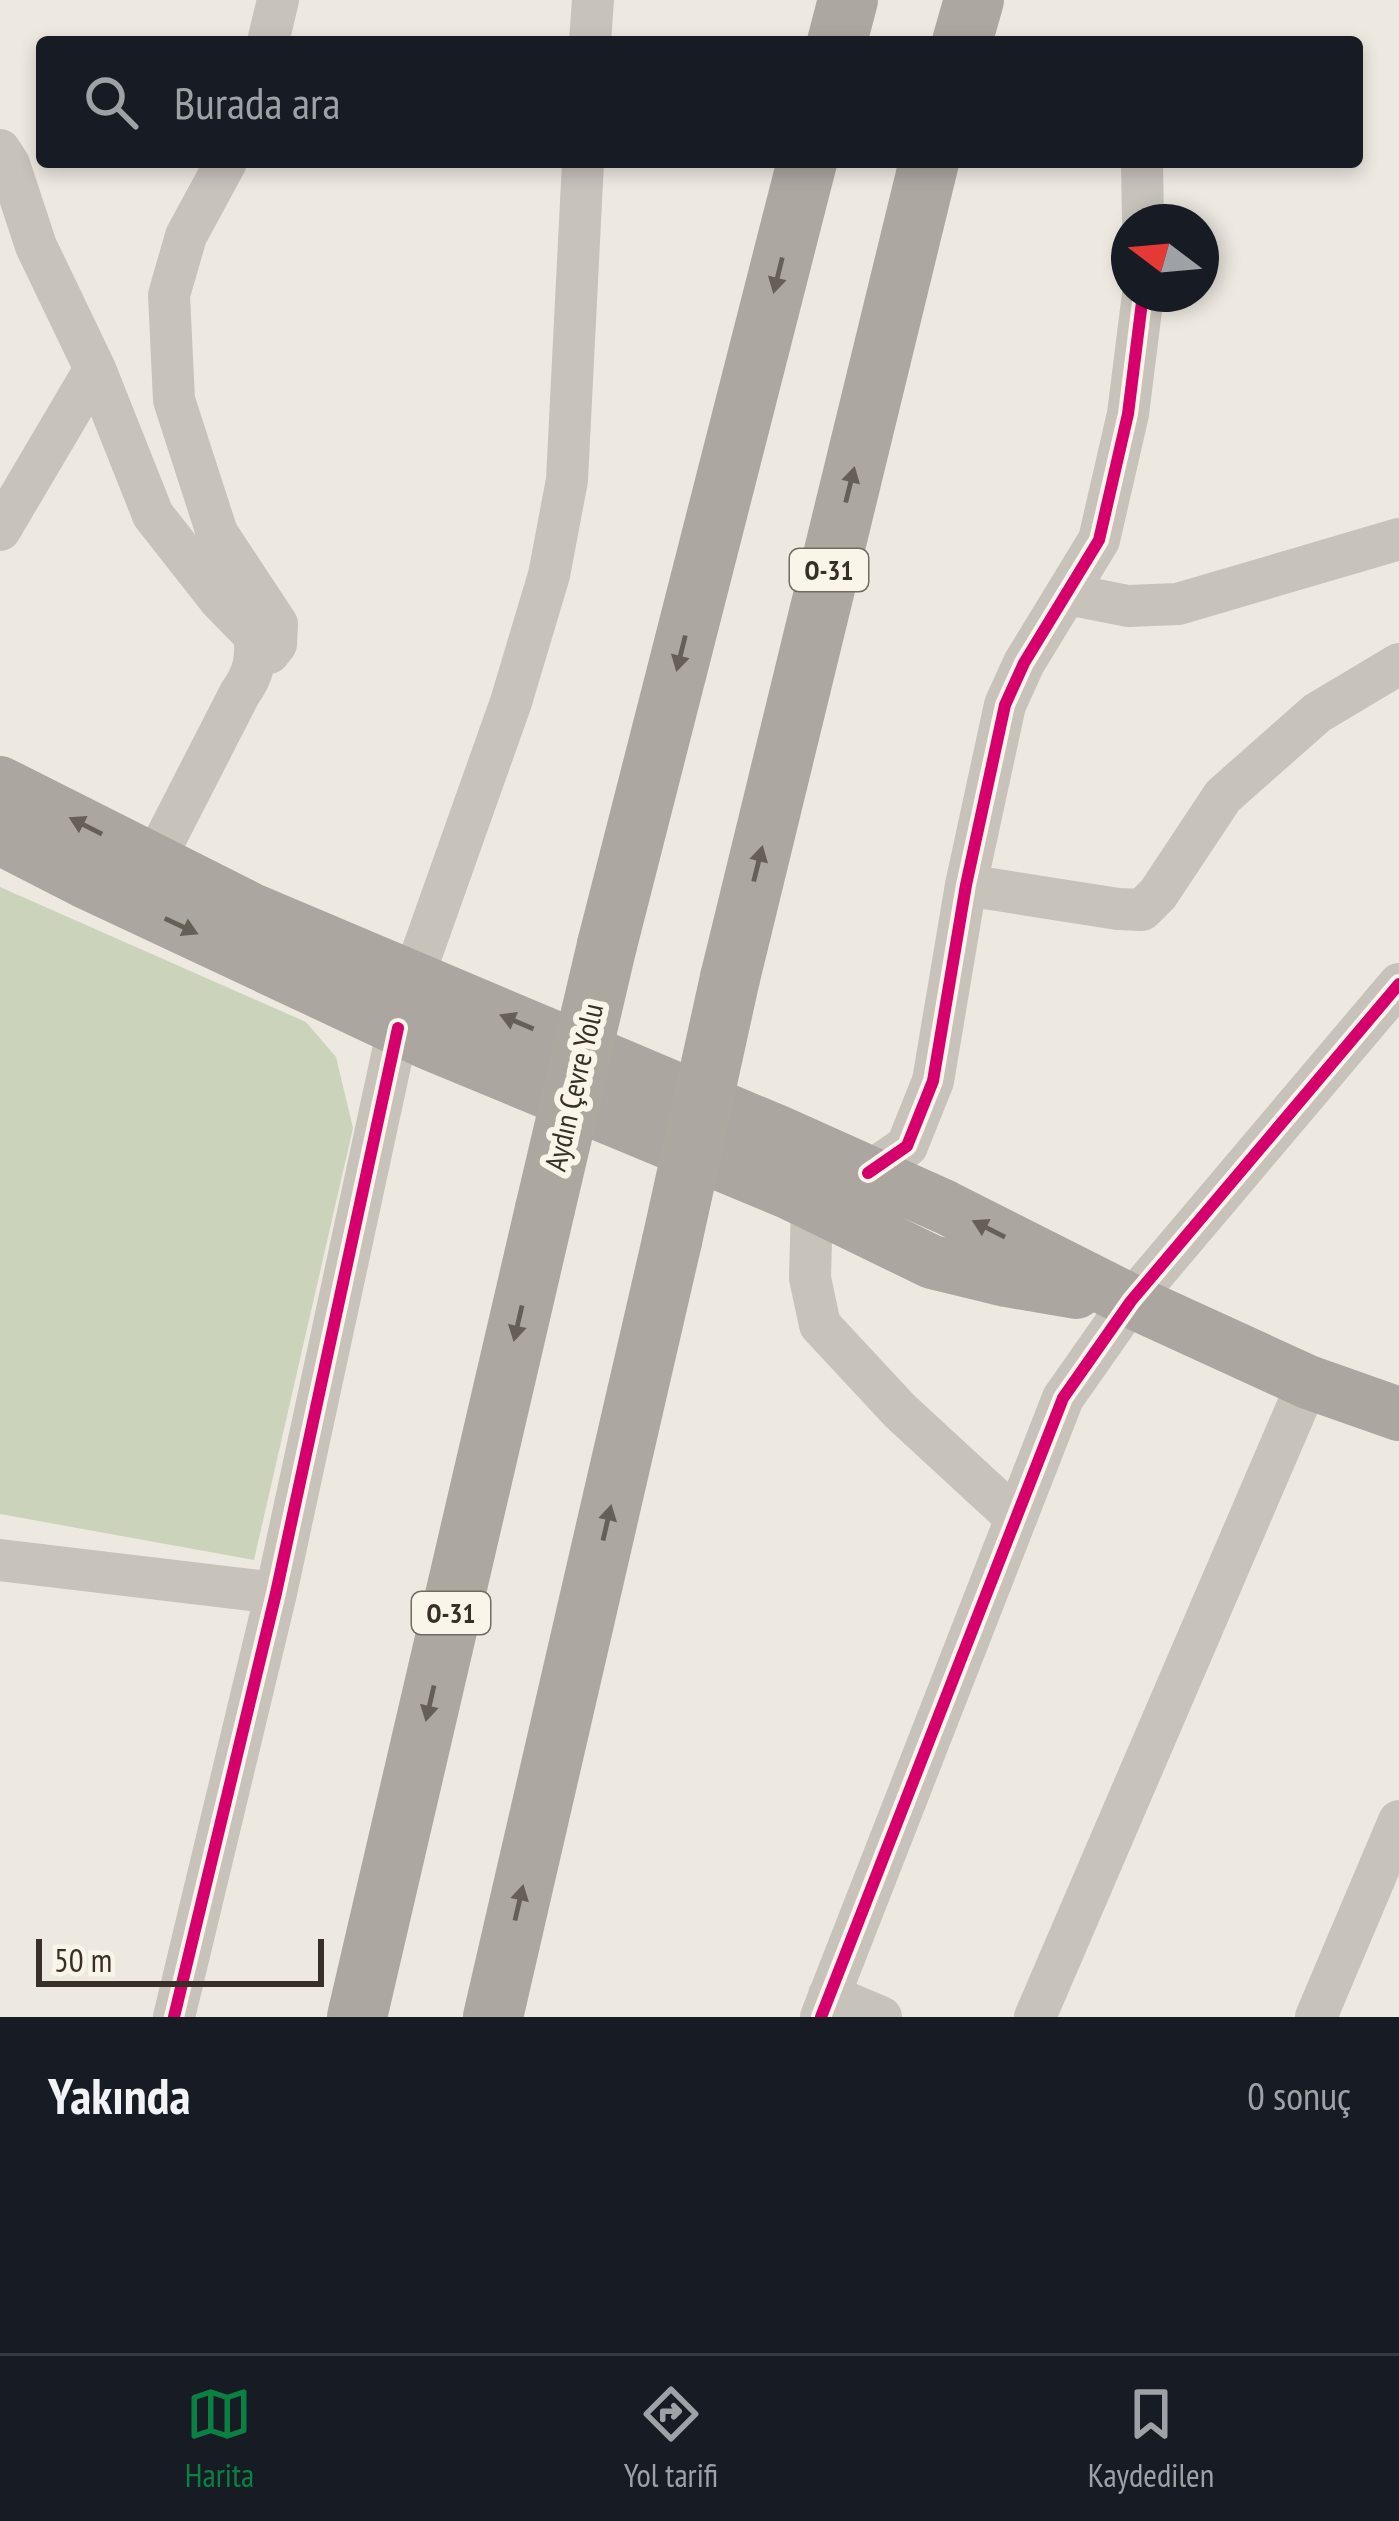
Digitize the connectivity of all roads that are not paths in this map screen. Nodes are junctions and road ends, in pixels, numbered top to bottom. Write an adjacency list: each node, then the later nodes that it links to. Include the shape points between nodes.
1 (278, 0): 5 (street)
2 (593, 0): 6 (street)
3 (848, 0): 7 (highway)
4 (974, 0): 8 (highway)
5 (269, 36)
6 (590, 36)
7 (839, 36)
8 (964, 36)
9 (0, 150): 17 (street)
10 (223, 168): 22 (street, via 186,236 169,295 174,400 217,533 278,624 276,644)
11 (583, 168): 28 (street, via 567,480 549,575)
12 (805, 168): 40 (highway, Aydın Çevre Yolu / O-31, one-way to 40, bridge, via 607,945)
13 (928, 168): 41 (highway, O-31, one-way to 13, bridge, via 730,977)
14 (1142, 168): 15 (street)
15 (1143, 204)
16 (1141, 312): 20 (street, via 1099,540)
17 (94, 369): 18 (street); 22 (street, via 153,515 255,636)
18 (0, 530)
19 (1399, 539): 20 (street, via 1178,604 1128,606)
20 (1067, 594): 26 (street, via 1005,705)
21 (1399, 664): 26 (street, via 1317,712 1223,796 1142,910)
22 (251, 678): 25 (street)
23 (0, 783): 25 (main road, one-way to 23)
24 (0, 838): 28 (main road, one-way to 28, via 84,881)
25 (154, 860): 28 (main road)
26 (967, 885): 29 (street, via 933,1081 907,1146)
27 (1399, 984): 31 (street)
28 (405, 1003): 29 (main road, one-way to 28); 30 (main road); 36 (street)
29 (868, 1173): 31 (main road, one-way to 29)
30 (812, 1204): 31 (main road, via 932,1262); 34 (street, via 810,1278 820,1325)
31 (1131, 1301): 32 (main road); 34 (street, via 1063,1398)
32 (1308, 1382): 33 (main road); 43 (street)
33 (1399, 1414)
34 (1016, 1518): 38 (street)
35 (0, 1560): 36 (street)
36 (276, 1593): 39 (street)
37 (1399, 1821): 44 (street)
38 (825, 2006): 42 (street)
39 (173, 2017)
40 (357, 2017)
41 (493, 2017)
42 (881, 2017)
43 (1035, 2017)
44 (1316, 2017)

